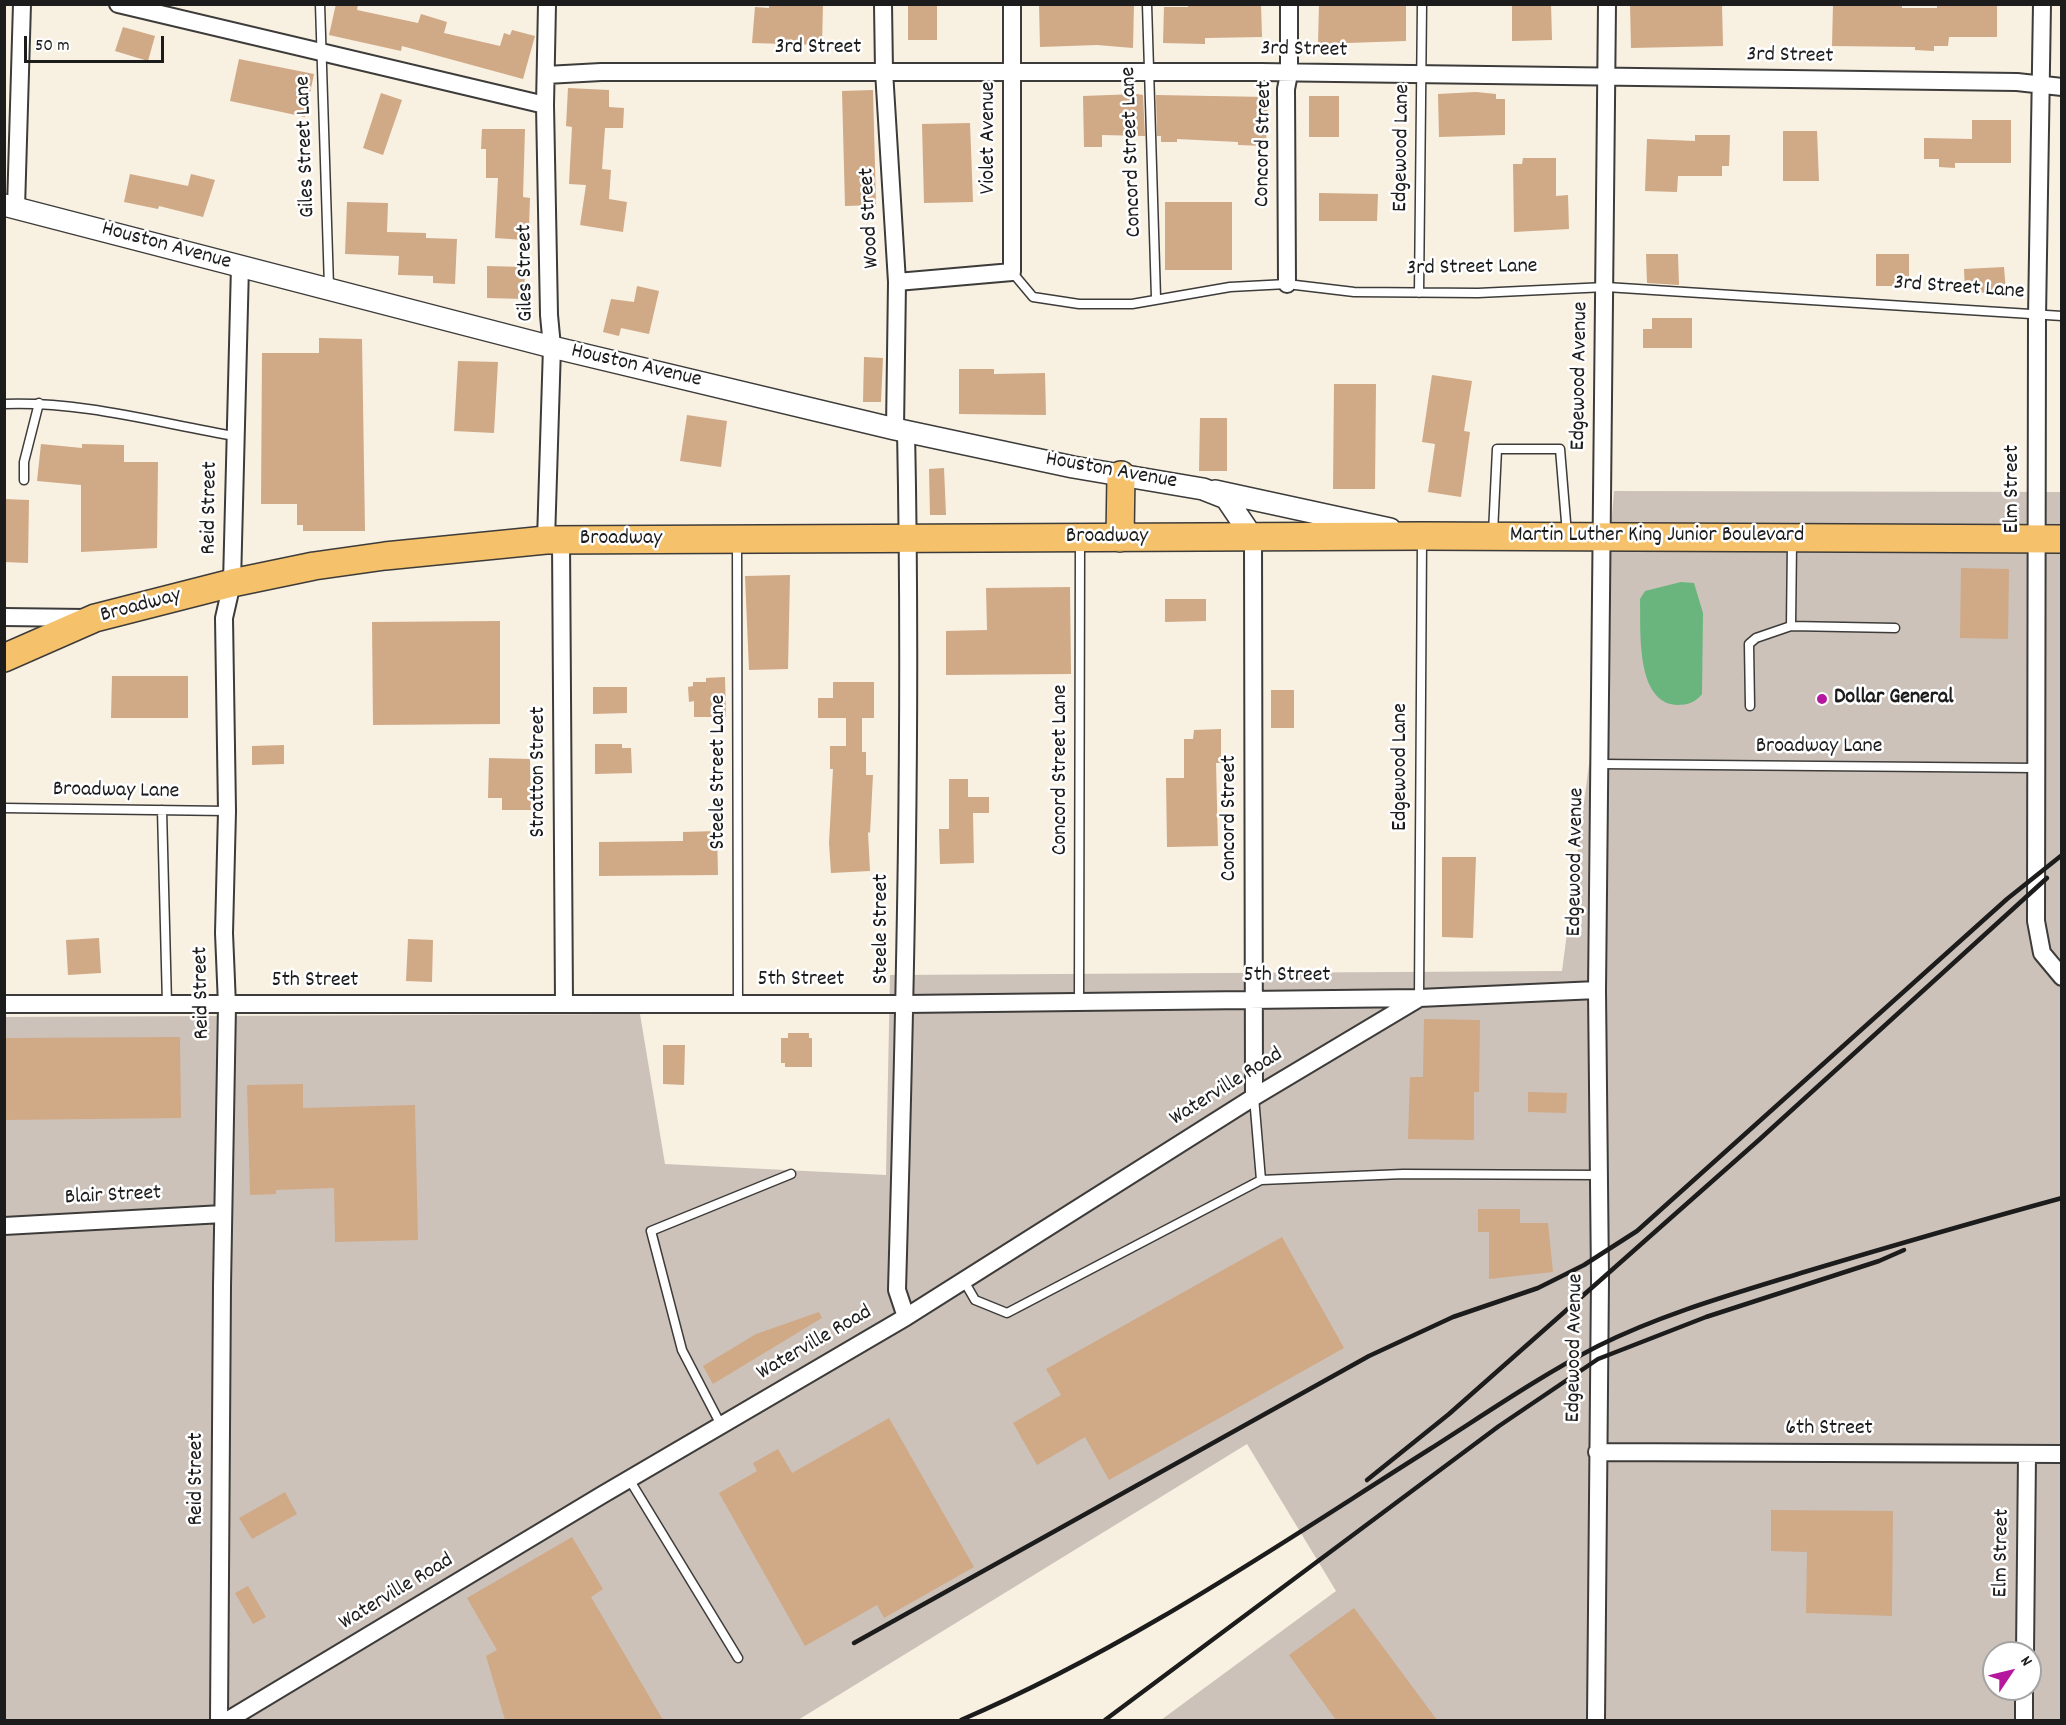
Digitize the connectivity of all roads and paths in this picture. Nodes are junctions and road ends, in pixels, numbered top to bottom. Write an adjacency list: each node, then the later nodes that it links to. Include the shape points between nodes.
1 (22, 4): 23 (street)
2 (118, 4): 12 (street)
3 (320, 4): 12 (lane, Giles Street Lane)
4 (547, 4): 18 (street, Giles Street)
5 (883, 4): 13 (street, Wood Street)
6 (1012, 4): 15 (street, Violet Avenue)
7 (1147, 4): 14 (lane, Concord Street Lane)
8 (1289, 4): 16 (street, Concord Street)
9 (1422, 4): 17 (lane, Edgewood Lane)
10 (1607, 4): 19 (street, Edgewood Avenue)
11 (2042, 4): 20 (street, Elm Street)
12 (321, 52): 22 (street); 28 (lane, Giles Street Lane)
13 (884, 71): 15 (street, 3rd Street); 18 (street, 3rd Street); 26 (street, Wood Street)
14 (1147, 73): 15 (street, 3rd Street); 16 (street, 3rd Street); 31 (lane, Concord Street Lane)
15 (1013, 74): 25 (street, Violet Avenue)
16 (1289, 74): 17 (street, 3rd Street); 27 (street, Concord Street)
17 (1422, 74): 19 (street, 3rd Street); 30 (lane, Edgewood Lane)
18 (546, 75): 22 (street, Giles Street)
19 (1607, 78): 20 (street, 3rd Street, via 2017,82); 29 (street, Edgewood Avenue)
20 (2041, 87): 21 (street, 3rd Street); 33 (street, Elm Street)
21 (2061, 87)
22 (545, 105): 34 (street, Giles Street)
23 (10, 207): 24 (street, Houston Avenue)
24 (240, 267): 28 (street, Houston Avenue); 38 (street, Reid Street)
25 (1012, 272): 26 (street); 31 (lane, 3rd Street Lane, via 1033,297 1078,304 1132,304)
26 (897, 282): 37 (street, Wood Street)
27 (1287, 284): 30 (lane, 3rd Street Lane, via 1354,292); 31 (lane, 3rd Street Lane, via 1230,287)
28 (329, 287): 34 (street, Houston Avenue)
29 (1606, 287): 30 (lane, 3rd Street Lane); 33 (lane, 3rd Street Lane); 47 (street, Edgewood Avenue, via 1601,510)
30 (1419, 293)
31 (1156, 298)
32 (2061, 316): 33 (lane, 3rd Street Lane)
33 (2037, 317): 50 (street, Elm Street)
34 (552, 347): 37 (street, Houston Avenue); 51 (street, Giles Street)
35 (39, 403): 36 (lane); 38 (lane, via 100,409); 40 (lane, via 24,462)
36 (4, 404)
37 (901, 430): 39 (street, Houston Avenue); 53 (street, Wood Street)
38 (235, 436): 54 (street, Reid Street)
39 (1121, 475): 41 (street, Houston Avenue); 44 (main road)
40 (24, 480)
41 (1203, 489): 42 (street); 45 (street, Houston Avenue, via 1226,498)
42 (1422, 536): 43 (main road, Martin Luther King Junior Boulevard); 45 (main road, Martin Luther King Junior Boulevard); 68 (lane, Edgewood Lane)
43 (1493, 537): 46 (main road, Martin Luther King Junior Boulevard); 46 (lane, via 1497,449 1560,448)
44 (1120, 538): 45 (main road, Broadway); 49 (main road, Broadway)
45 (1253, 538): 69 (street, Concord Street)
46 (1567, 538): 47 (main road, Martin Luther King Junior Boulevard)
47 (1604, 538): 48 (main road, Martin Luther King Junior Boulevard); 61 (street, Edgewood Avenue)
48 (1792, 538): 50 (main road, Martin Luther King Junior Boulevard); 57 (lane)
49 (1080, 539): 53 (main road, Broadway); 70 (lane, Concord Street Lane)
50 (2049, 539): 62 (street, Elm Street)
51 (554, 540): 52 (main road, Broadway); 54 (main road, Broadway, via 385,556); 71 (street, Stratton Street)
52 (737, 540): 53 (main road, Broadway); 73 (lane, Steele Street Lane)
53 (908, 540): 74 (street, Steele Street)
54 (232, 583): 56 (main road, Broadway); 65 (street, Reid Street, via 224,618)
55 (4, 617): 56 (street)
56 (95, 618): 59 (main road, Broadway)
57 (1791, 626): 58 (lane); 60 (lane, via 1749,644)
58 (1895, 628)
59 (4, 658)
60 (1750, 706)
61 (1601, 764): 62 (lane, Broadway Lane); 67 (street, Edgewood Avenue)
62 (2036, 768): 66 (street, Elm Street, via 2036,921 2042,953)
63 (4, 808): 64 (lane, Broadway Lane)
64 (162, 810): 65 (lane, Broadway Lane); 75 (lane)
65 (227, 811): 76 (street, Reid Street)
66 (2057, 973)
67 (1597, 990): 68 (street, 5th Street); 79 (street, Edgewood Avenue)
68 (1419, 998): 69 (street, 5th Street); 77 (street, Waterville Road)
69 (1254, 999): 70 (street, 5th Street); 77 (street, Concord Street)
70 (1079, 1001): 74 (street, 5th Street)
71 (564, 1003): 73 (street, 5th Street); 76 (street, 5th Street)
72 (4, 1004): 75 (street, 5th Street)
73 (738, 1004): 74 (street, 5th Street)
74 (905, 1004): 84 (street, Steele Street, via 897,1290)
75 (167, 1005): 76 (street, 5th Street)
76 (227, 1005): 81 (street, Reid Street)
77 (1254, 1097): 80 (lane); 83 (street, Waterville Road)
78 (791, 1174): 85 (lane, via 651,1231 682,1350)
79 (1599, 1175): 80 (lane, via 1403,1174); 86 (street, Edgewood Avenue)
80 (1261, 1180): 83 (lane, via 1007,1313 975,1300)
81 (223, 1214): 82 (street, Blair Street); 93 (street, Reid Street)
82 (4, 1226)
83 (964, 1281): 84 (street, Waterville Road)
84 (906, 1317): 85 (street, Waterville Road)
85 (721, 1425): 89 (street, Waterville Road)
86 (1597, 1452): 87 (street, 6th Street); 95 (street, Edgewood Avenue)
87 (2027, 1454): 88 (street, 6th Street); 90 (street, Elm Street)
88 (2061, 1454)
89 (629, 1479): 91 (lane); 94 (street, Waterville Road)
90 (2025, 1641)
91 (738, 1658)
92 (2024, 1701): 96 (street)
93 (219, 1720)
94 (228, 1720)
95 (1596, 1720)
96 (2024, 1720)

